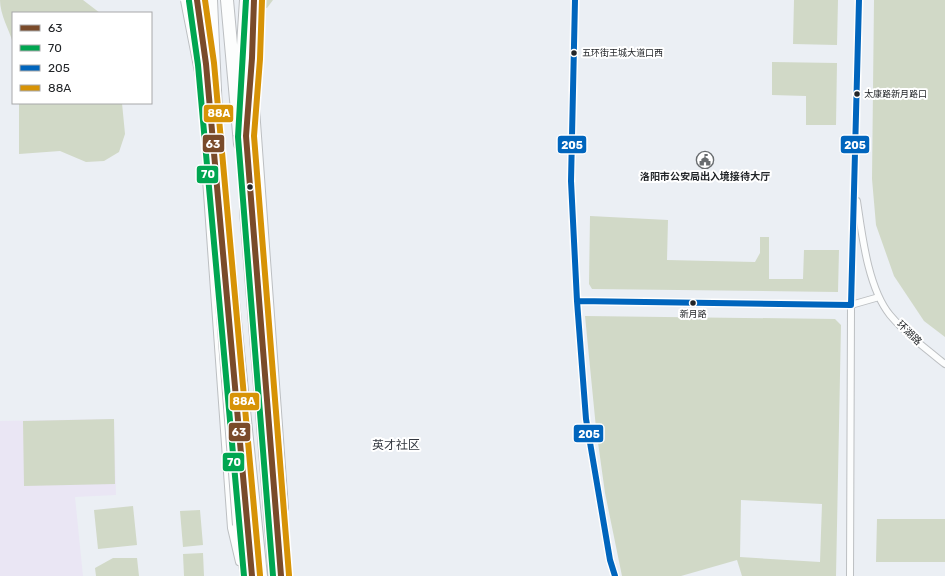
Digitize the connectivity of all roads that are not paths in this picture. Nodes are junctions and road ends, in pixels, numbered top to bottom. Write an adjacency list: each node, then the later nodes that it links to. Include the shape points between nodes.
1 (187, 0): 11 (highway, bridge)
2 (197, 0): 11 (main road)
3 (211, 0): 11 (highway, bridge)
4 (227, 0): 9 (highway)
5 (246, 0): 9 (highway)
6 (254, 0): 21 (main road, via 246,136 255,270)
7 (575, 0): 13 (street, via 571,181)
8 (859, 0): 10 (street)
9 (240, 134): 20 (highway, bridge); 21 (highway, bridge, via 254,233)
10 (855, 144): 12 (street, 环湖路, via 857,200 864,250); 14 (street)
11 (217, 160): 16 (street, via 206,180 231,528); 17 (highway, bridge, via 218,249 239,525); 18 (main road); 19 (highway, bridge)
12 (879, 297): 14 (street); 15 (street, 环湖路, via 890,314)
13 (577, 301): 14 (street); 22 (street, via 586,419 610,560)
14 (851, 305): 23 (street)
15 (945, 364)
16 (242, 576)
17 (247, 576)
18 (252, 576)
19 (260, 576)
20 (275, 576)
21 (283, 576)
22 (615, 576)
23 (850, 576)

